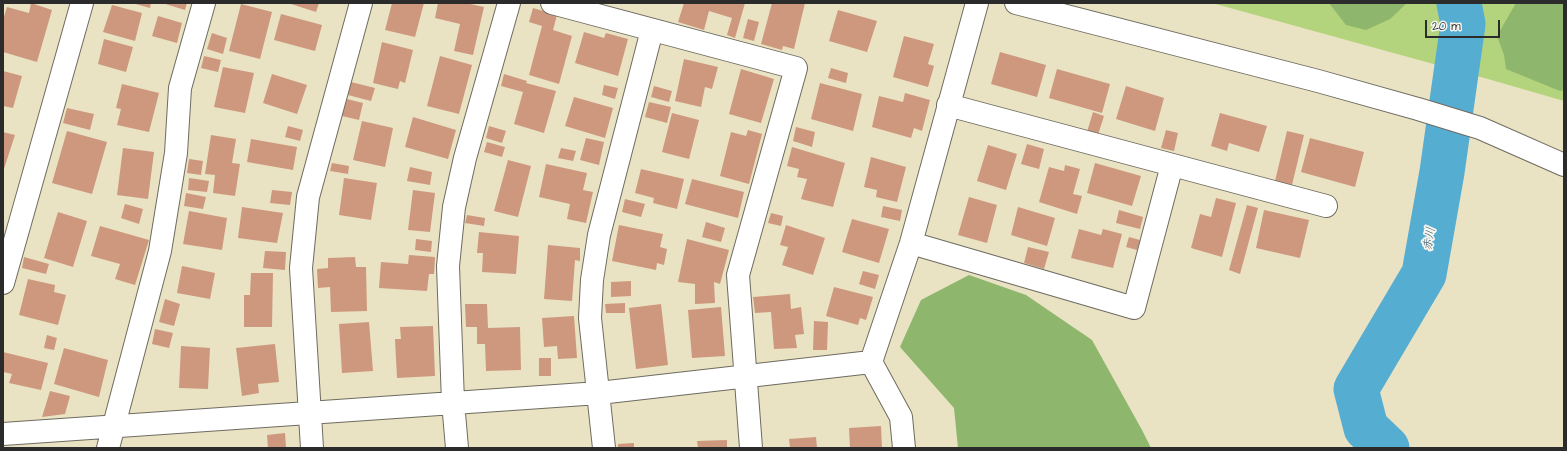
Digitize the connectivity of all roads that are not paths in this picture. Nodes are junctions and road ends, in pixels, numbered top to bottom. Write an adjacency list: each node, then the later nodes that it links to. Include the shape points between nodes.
1 (82, 3): 14 (street)
2 (204, 3): 20 (street, via 180,88 176,153 160,250)
3 (361, 3): 19 (street, via 308,197 301,268)
4 (509, 3): 18 (street, via 464,158 454,207 448,266)
5 (552, 3): 8 (street)
6 (977, 3): 9 (street)
7 (1016, 3): 11 (street, via 1318,80 1418,109 1480,128)
8 (652, 30): 16 (street, via 796,68 738,275); 17 (street, via 598,234 590,318)
9 (948, 105): 10 (street); 13 (street)
10 (1172, 165): 12 (street); 13 (street, via 1134,308)
11 (1564, 165)
12 (1326, 206)
13 (911, 243): 15 (street)
14 (3, 283)
15 (871, 362): 16 (street); 27 (street, via 901,417)
16 (745, 377): 17 (street); 26 (street)
17 (599, 392): 18 (street); 25 (street)
18 (453, 402): 19 (street); 24 (street)
19 (309, 412): 20 (street); 23 (street)
20 (114, 425): 21 (street); 22 (street)
21 (3, 434)
22 (108, 448)
23 (312, 448)
24 (457, 448)
25 (604, 448)
26 (751, 448)
27 (904, 448)

